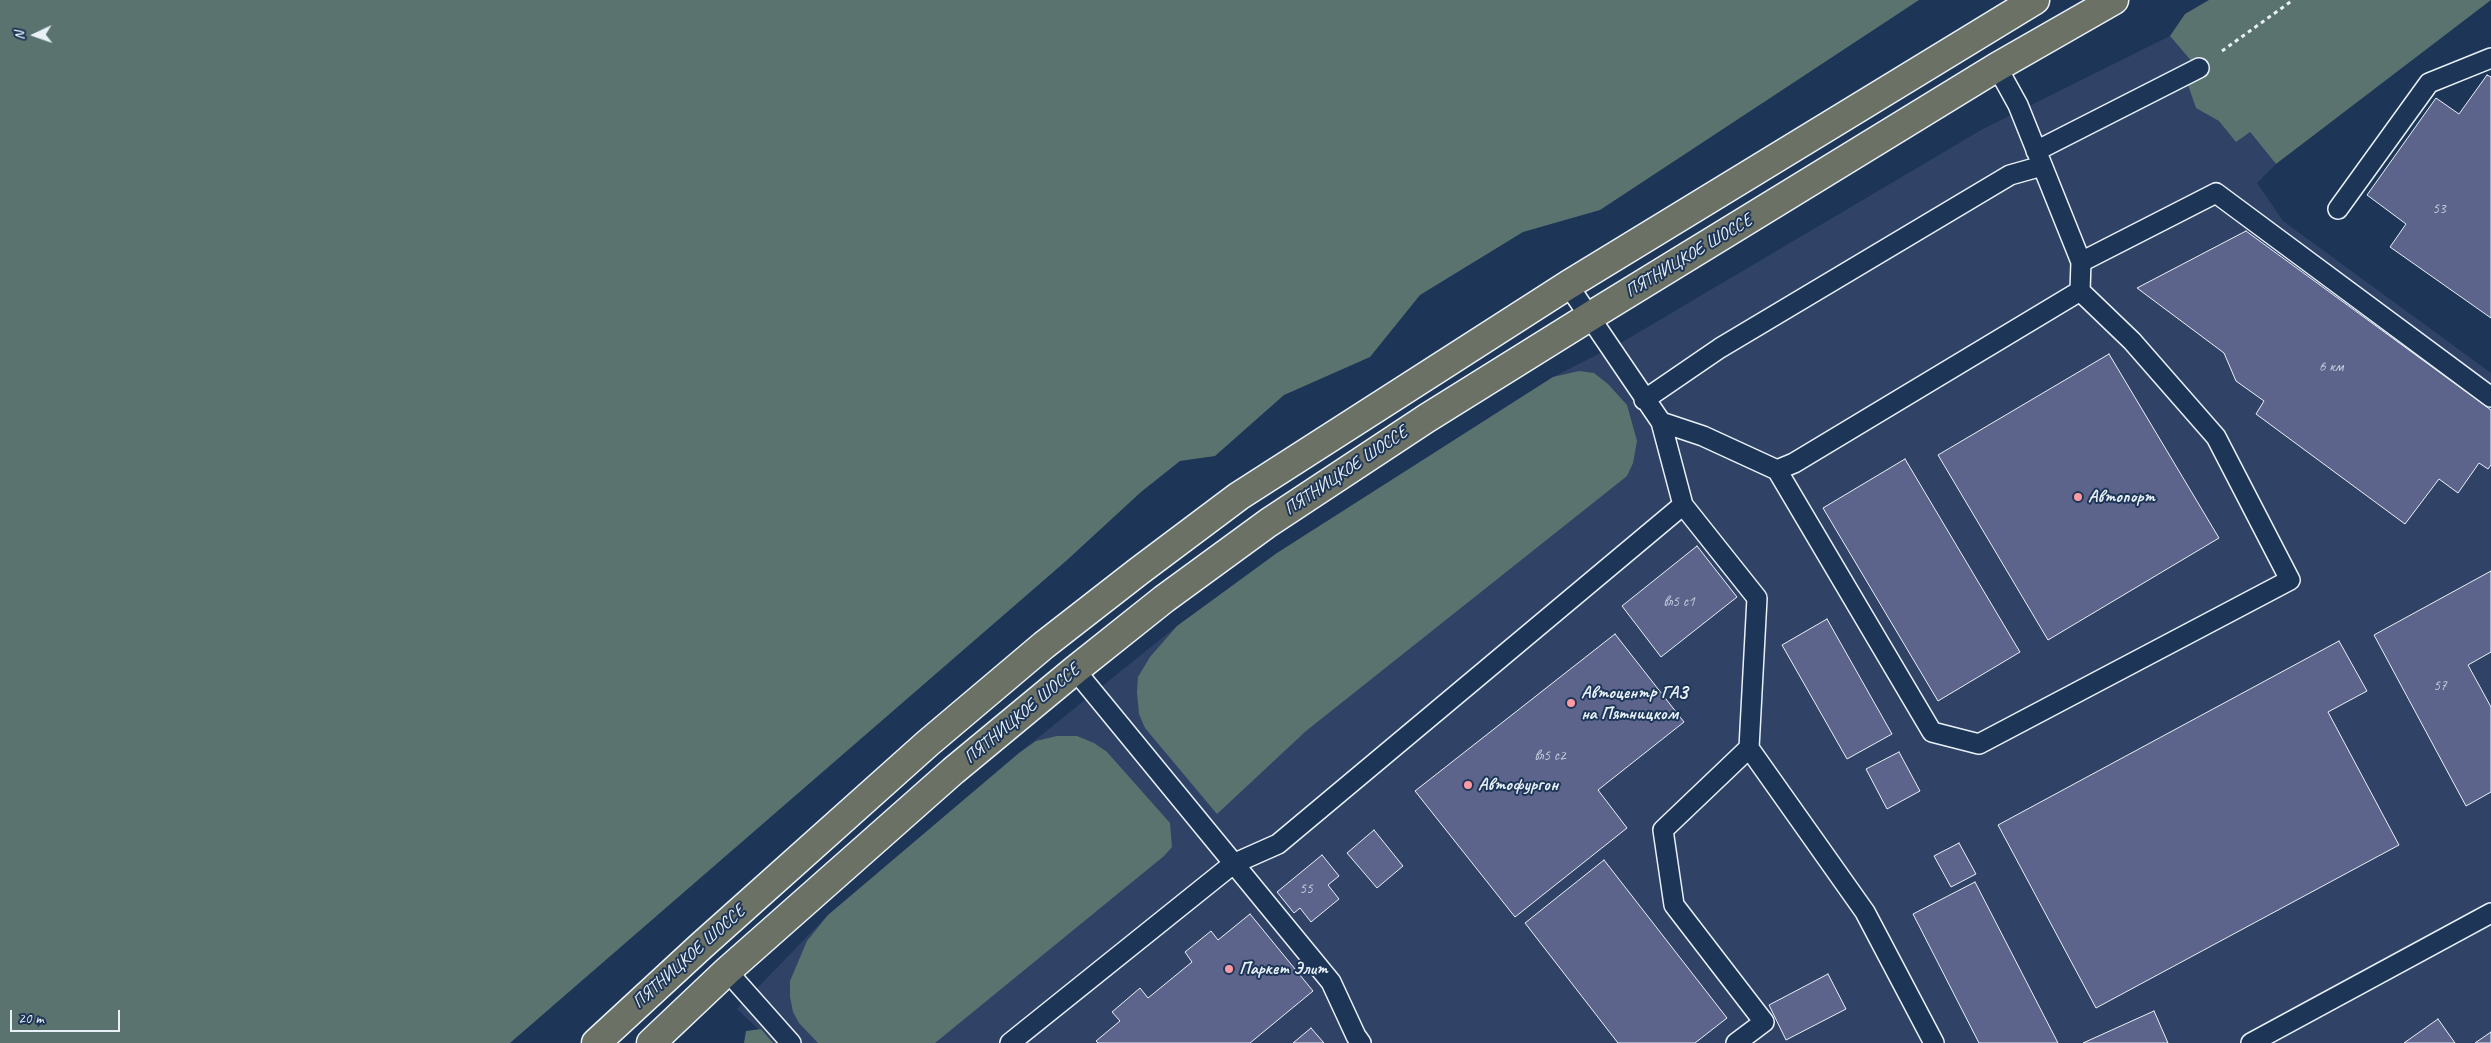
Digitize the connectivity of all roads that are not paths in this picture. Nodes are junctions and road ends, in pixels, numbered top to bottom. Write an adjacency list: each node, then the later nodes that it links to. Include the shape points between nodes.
1 (2035, 0): 9 (main road, ПЯТНИЦКОЕ ШОССЕ)
2 (2114, 0): 4 (main road, ПЯТНИЦКОЕ ШОССЕ)
3 (2491, 58): 7 (lane, via 2429,84)
4 (1997, 67): 6 (lane, via 2018,105); 11 (main road, ПЯТНИЦКОЕ ШОССЕ)
5 (2199, 68): 6 (lane)
6 (2039, 159): 8 (lane); 13 (lane, via 1720,348)
7 (2338, 209)
8 (2081, 262): 10 (lane); 12 (lane, via 2216,193)
9 (1568, 285): 11 (lane); 22 (main road, ПЯТНИЦКОЕ ШОССЕ, via 1239,496 1132,576 928,743)
10 (2080, 291): 15 (lane, via 1794,463); 15 (lane, via 2132,341 2216,437 2290,580 1979,744 1932,732)
11 (1589, 316): 13 (lane); 17 (main road, ПЯТНИЦКОЕ ШОССЕ, via 1268,523 1164,599)
12 (2491, 397)
13 (1644, 400): 14 (lane)
14 (1661, 422): 15 (lane, via 1703,436); 16 (lane)
15 (1777, 470)
16 (1684, 505): 18 (lane, via 1757,598); 19 (lane, via 1278,844)
17 (1075, 670): 19 (lane); 21 (main road, ПЯТНИЦКОЕ ШОССЕ, via 953,771)
18 (1749, 748): 27 (lane, via 1663,830 1674,905 1764,1022); 28 (lane, via 1865,912)
19 (1233, 864): 25 (lane); 26 (lane, via 1331,982)
20 (2491, 913): 29 (lane)
21 (727, 971): 23 (main road, ПЯТНИЦКОЕ ШОССЕ); 24 (lane)
22 (596, 1043)
23 (651, 1043)
24 (791, 1043)
25 (1010, 1043)
26 (1361, 1043)
27 (1736, 1043)
28 (1934, 1043)
29 (2251, 1043)

